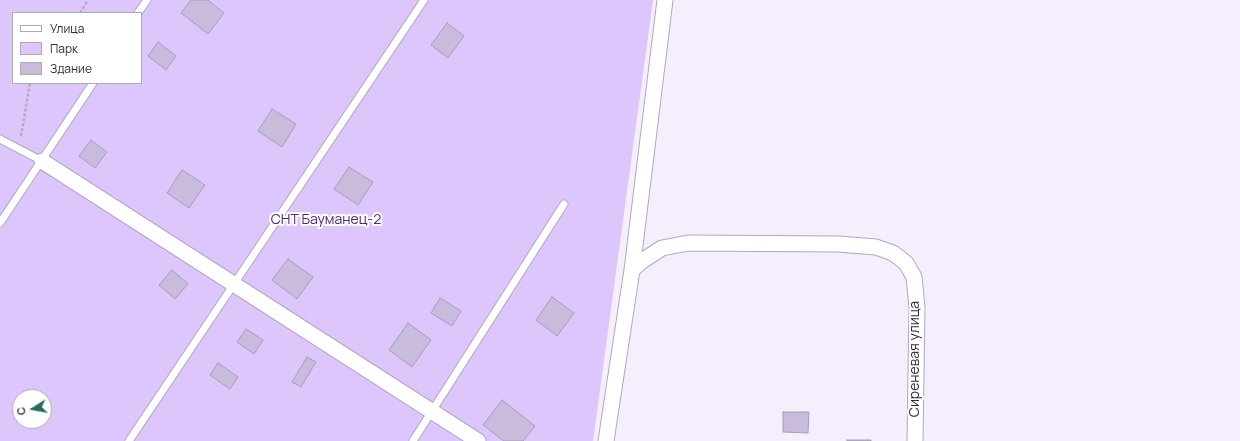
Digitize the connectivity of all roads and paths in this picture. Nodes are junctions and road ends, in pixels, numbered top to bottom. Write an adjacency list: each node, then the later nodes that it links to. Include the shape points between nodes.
1 (88, 0): 5 (path)
2 (147, 0): 6 (lane)
3 (424, 0): 15 (lane)
4 (665, 0): 14 (street)
5 (81, 12)
6 (139, 12)
7 (30, 84): 10 (path, via 23,133)
8 (92, 84): 11 (lane)
9 (0, 139): 10 (lane)
10 (17, 148): 11 (lane)
11 (42, 161): 13 (lane); 15 (street)
12 (564, 204): 16 (lane)
13 (0, 224)
14 (632, 270): 20 (street); 21 (street, Сиреневая улица, via 662,248 688,242 838,244 876,247 893,253 906,263 914,277 917,306)
15 (234, 284): 16 (street); 17 (lane)
16 (433, 411): 18 (lane); 19 (street)
17 (129, 441)
18 (413, 441)
19 (478, 441)
20 (606, 441)
21 (915, 441)

